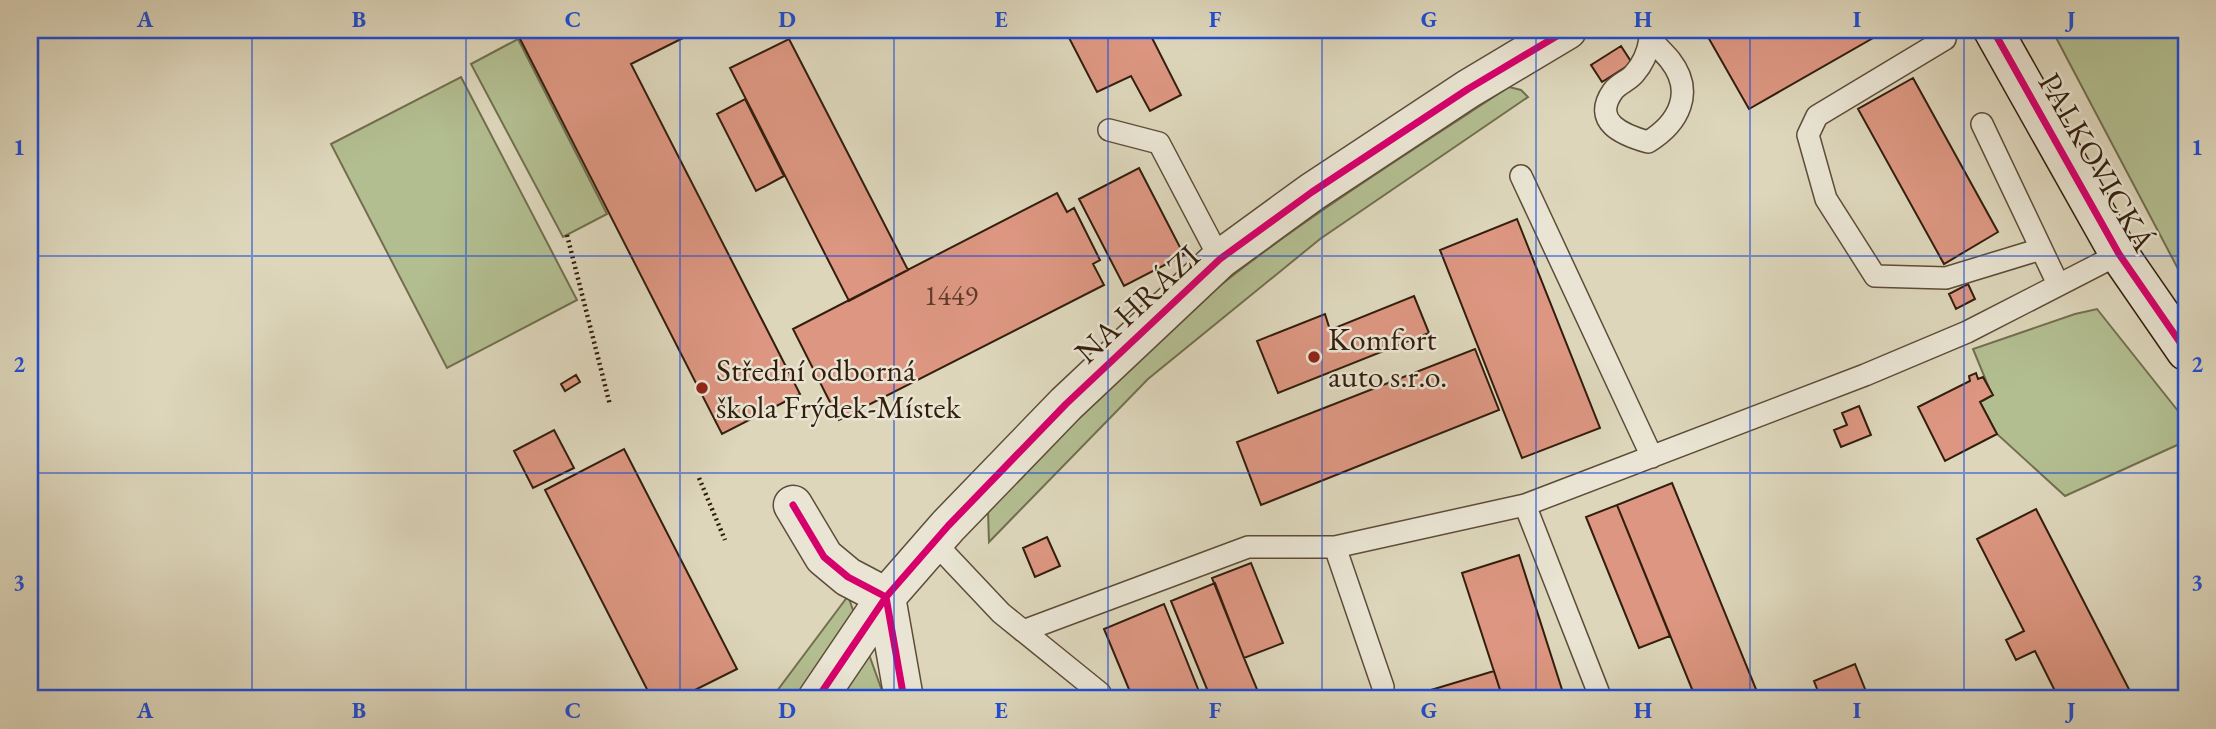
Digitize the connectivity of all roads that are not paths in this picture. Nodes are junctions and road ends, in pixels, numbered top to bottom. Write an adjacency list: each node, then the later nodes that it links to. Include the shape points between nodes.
1 (1567, 30): 10 (street, NA HRÁZI, via 1456,96)
2 (1993, 30): 9 (street, PALKOVICKÁ)
3 (1648, 34): 3 (lane, via 1647,54 1634,75 1614,89 1605,104 1606,118 1616,129 1648,142 1661,134 1683,99 1682,83 1671,61)
4 (1945, 39): 8 (lane, via 1817,116 1808,135 1826,200 1875,276 1946,278)
5 (1982, 124): 8 (lane)
6 (1110, 130): 10 (lane, via 1159,143)
7 (1521, 176): 13 (lane)
8 (2041, 249): 11 (lane)
9 (2119, 254): 11 (lane); 12 (street, PALKOVICKÁ)
10 (1220, 260): 16 (street, NA HRÁZI, via 1066,404)
11 (2058, 284): 13 (lane, via 1967,332)
12 (2186, 351)
13 (1652, 457): 15 (lane)
14 (793, 505): 18 (street, via 824,557 848,577)
15 (1525, 505): 17 (lane); 24 (lane)
16 (934, 542): 18 (street, NA HRÁZI); 19 (lane)
17 (1335, 547): 19 (lane, via 1248,547); 20 (lane)
18 (886, 597): 21 (street, NA HRÁZI); 22 (street)
19 (1023, 631): 23 (lane)
20 (1382, 687)
21 (817, 699)
22 (904, 699)
23 (1102, 699)
24 (1601, 699)

